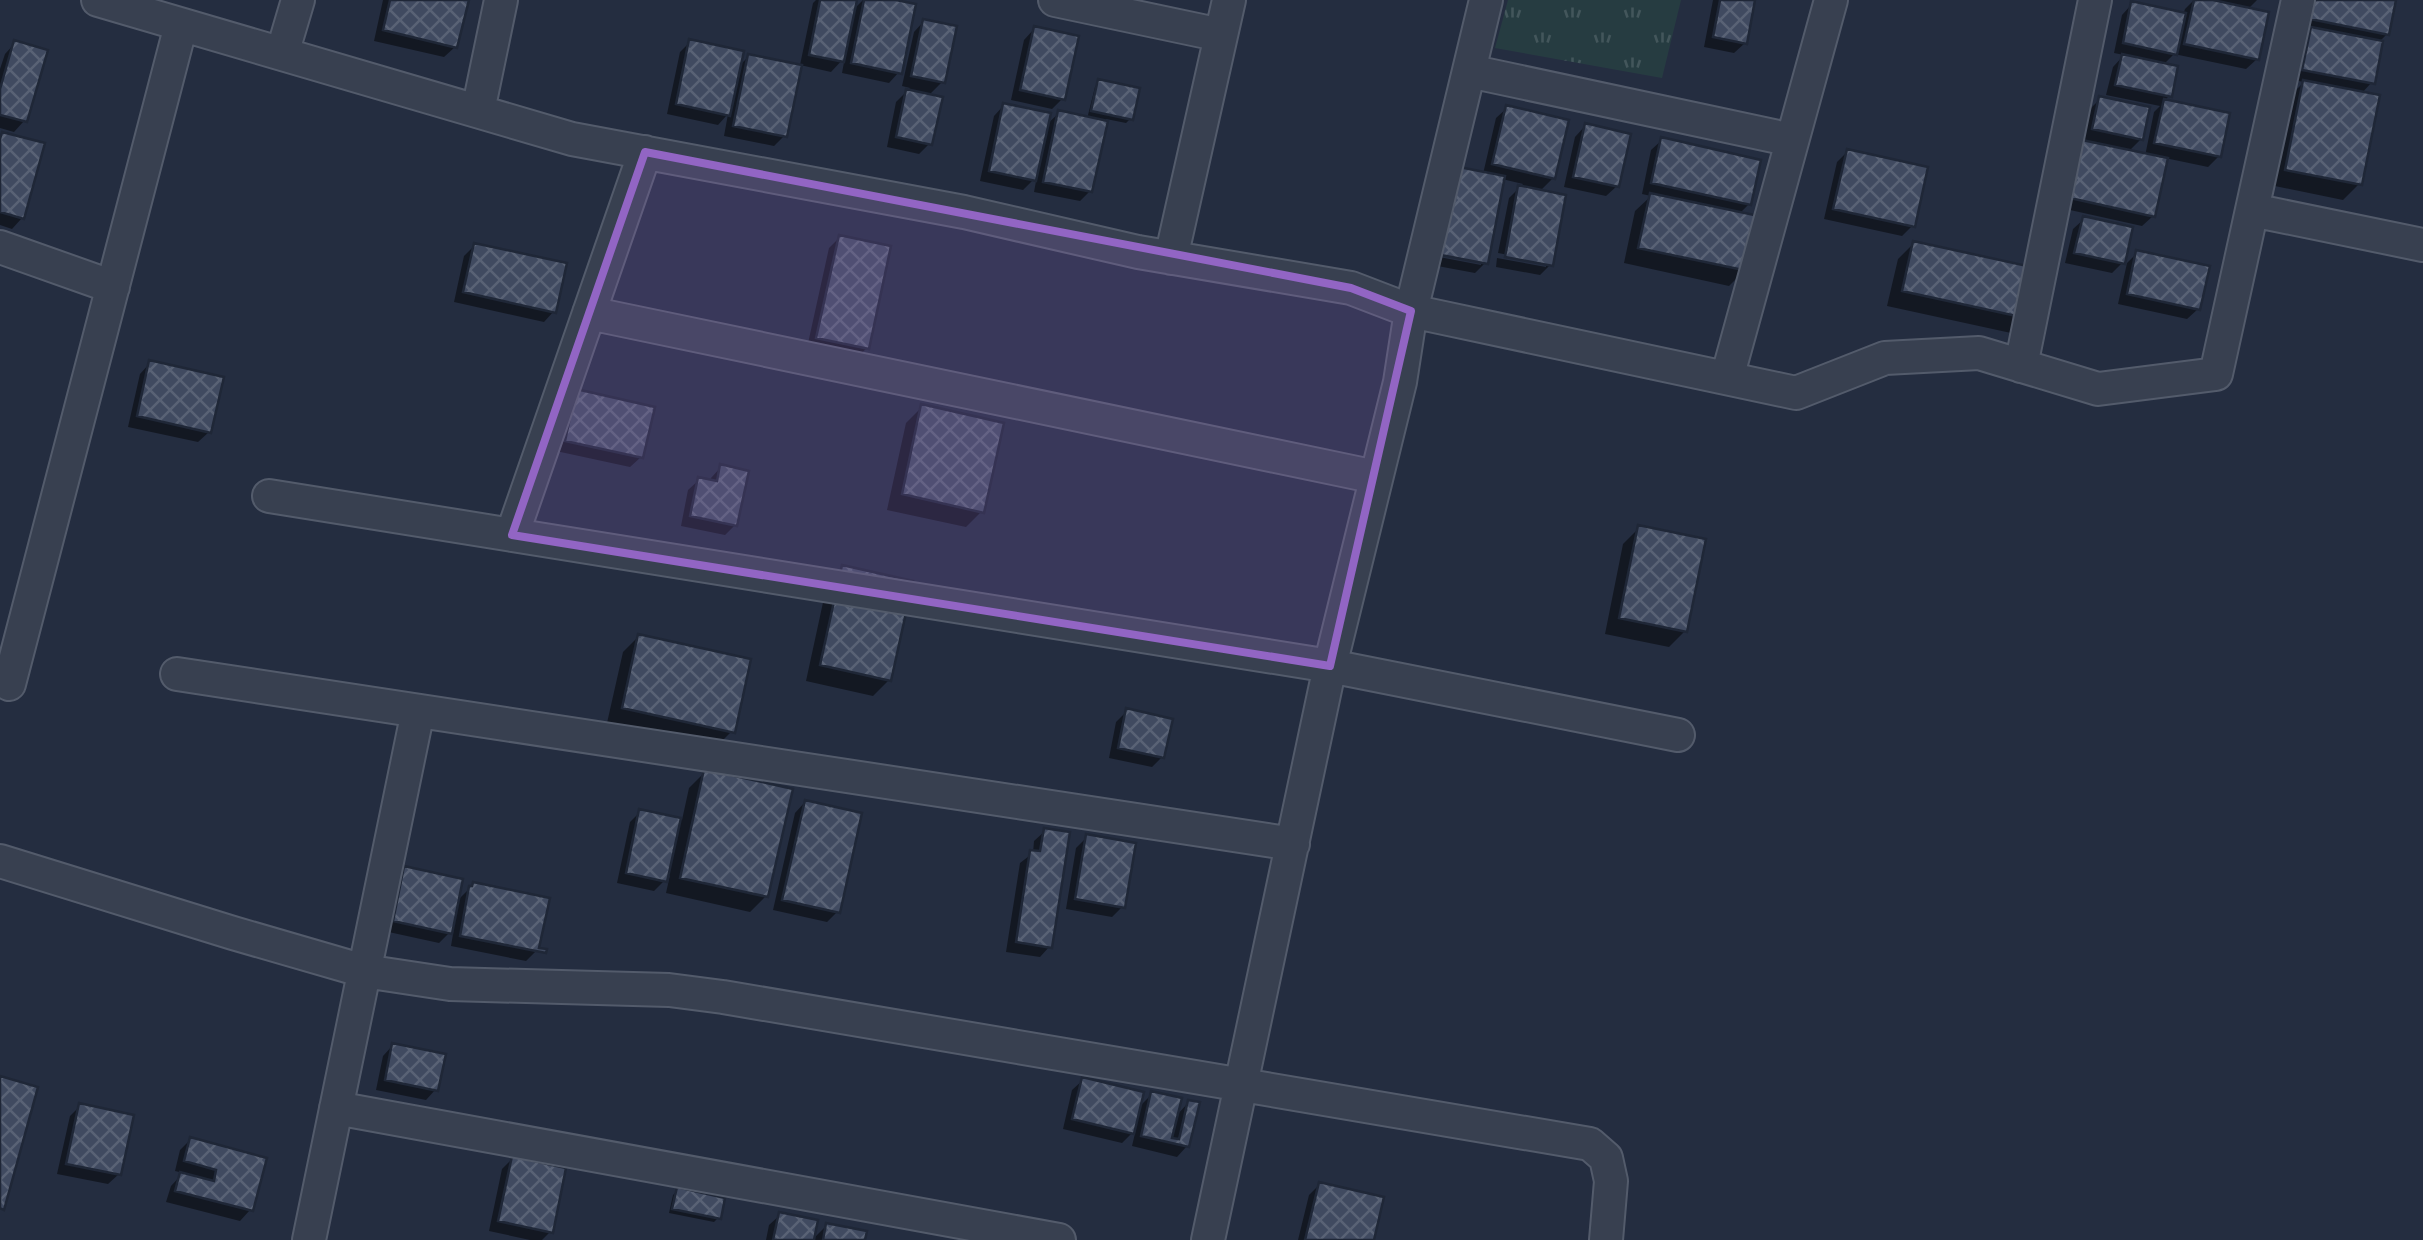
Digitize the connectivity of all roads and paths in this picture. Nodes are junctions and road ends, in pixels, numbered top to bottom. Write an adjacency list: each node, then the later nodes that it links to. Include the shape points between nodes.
1 (298, 0): 12 (street)
2 (501, 0): 14 (street)
3 (1055, 0): 11 (street)
4 (1229, 0): 11 (street)
5 (1486, 0): 13 (street)
6 (1831, 0): 15 (street)
7 (2095, 0): 24 (street)
8 (2298, 0): 17 (street)
9 (118, 3): 10 (street)
10 (181, 25): 12 (street); 21 (street)
11 (1221, 35): 20 (street)
12 (282, 54): 14 (street)
13 (1469, 71): 15 (street); 22 (street)
14 (478, 111): 16 (street)
15 (1792, 140): 25 (street)
16 (645, 152): 20 (street); 23 (street)
17 (2252, 210): 18 (street); 24 (street, via 2216,374 2098,389)
18 (2423, 245)
19 (0, 247): 21 (street)
20 (1171, 258): 22 (street, via 1351,288)
21 (113, 287): 31 (street)
22 (1411, 311): 25 (street); 26 (street)
23 (589, 313): 26 (street); 28 (street)
24 (2021, 366): 25 (street, via 1979,353 1885,358 1796,393)
25 (1727, 378)
26 (1376, 477): 29 (street)
27 (269, 496): 28 (street)
28 (512, 535): 29 (street)
29 (1330, 666): 33 (street); 34 (street)
30 (177, 674): 32 (street)
31 (9, 684)
32 (418, 711): 34 (street); 36 (street)
33 (1678, 735)
34 (1292, 844): 37 (street)
35 (0, 861): 36 (street)
36 (364, 971): 37 (street, via 450,984 687,992); 38 (street)
37 (1242, 1084): 41 (street); 42 (street, via 1590,1144 1606,1158 1611,1181)
38 (336, 1108): 39 (street); 40 (street)
39 (309, 1240)
40 (1060, 1240)
41 (1208, 1240)
42 (1606, 1240)

